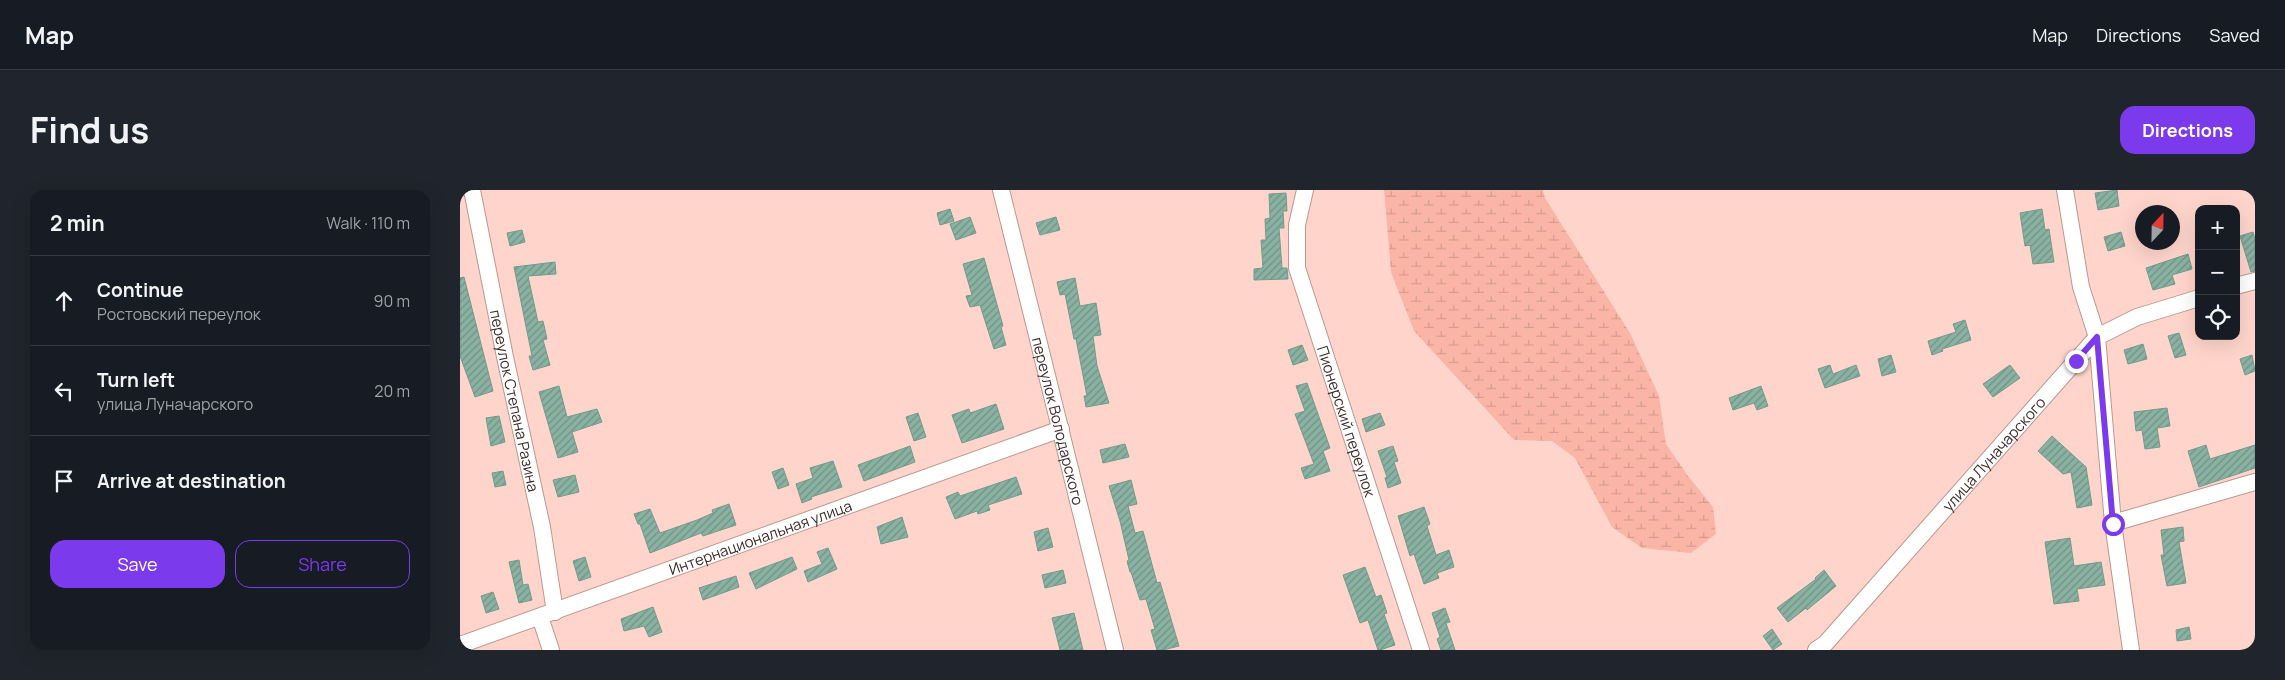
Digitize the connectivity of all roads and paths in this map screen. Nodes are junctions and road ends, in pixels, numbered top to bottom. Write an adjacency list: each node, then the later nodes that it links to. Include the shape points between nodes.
1 (472, 190): 12 (street, переулок Степана Разина, via 542,527)
2 (1001, 190): 9 (street, переулок Володарского)
3 (1305, 190): 16 (street, Пионерский переулок, via 1297,225 1297,268)
4 (2065, 190): 8 (street, via 2081,288)
5 (2255, 281): 6 (street)
6 (2240, 285)
7 (2195, 299): 8 (street, улица Луначарского, via 2137,317)
8 (2097, 337): 11 (street); 17 (street, улица Луначарского)
9 (1061, 429): 12 (street, Интернациональная улица); 15 (street, переулок Володарского)
10 (2255, 482): 11 (street)
11 (2113, 524): 18 (street)
12 (547, 614): 13 (street, Интернациональная улица); 14 (street, переулок Степана Разина)
13 (460, 645)
14 (551, 650)
15 (1115, 650)
16 (1421, 650)
17 (1816, 650)
18 (2132, 650)

